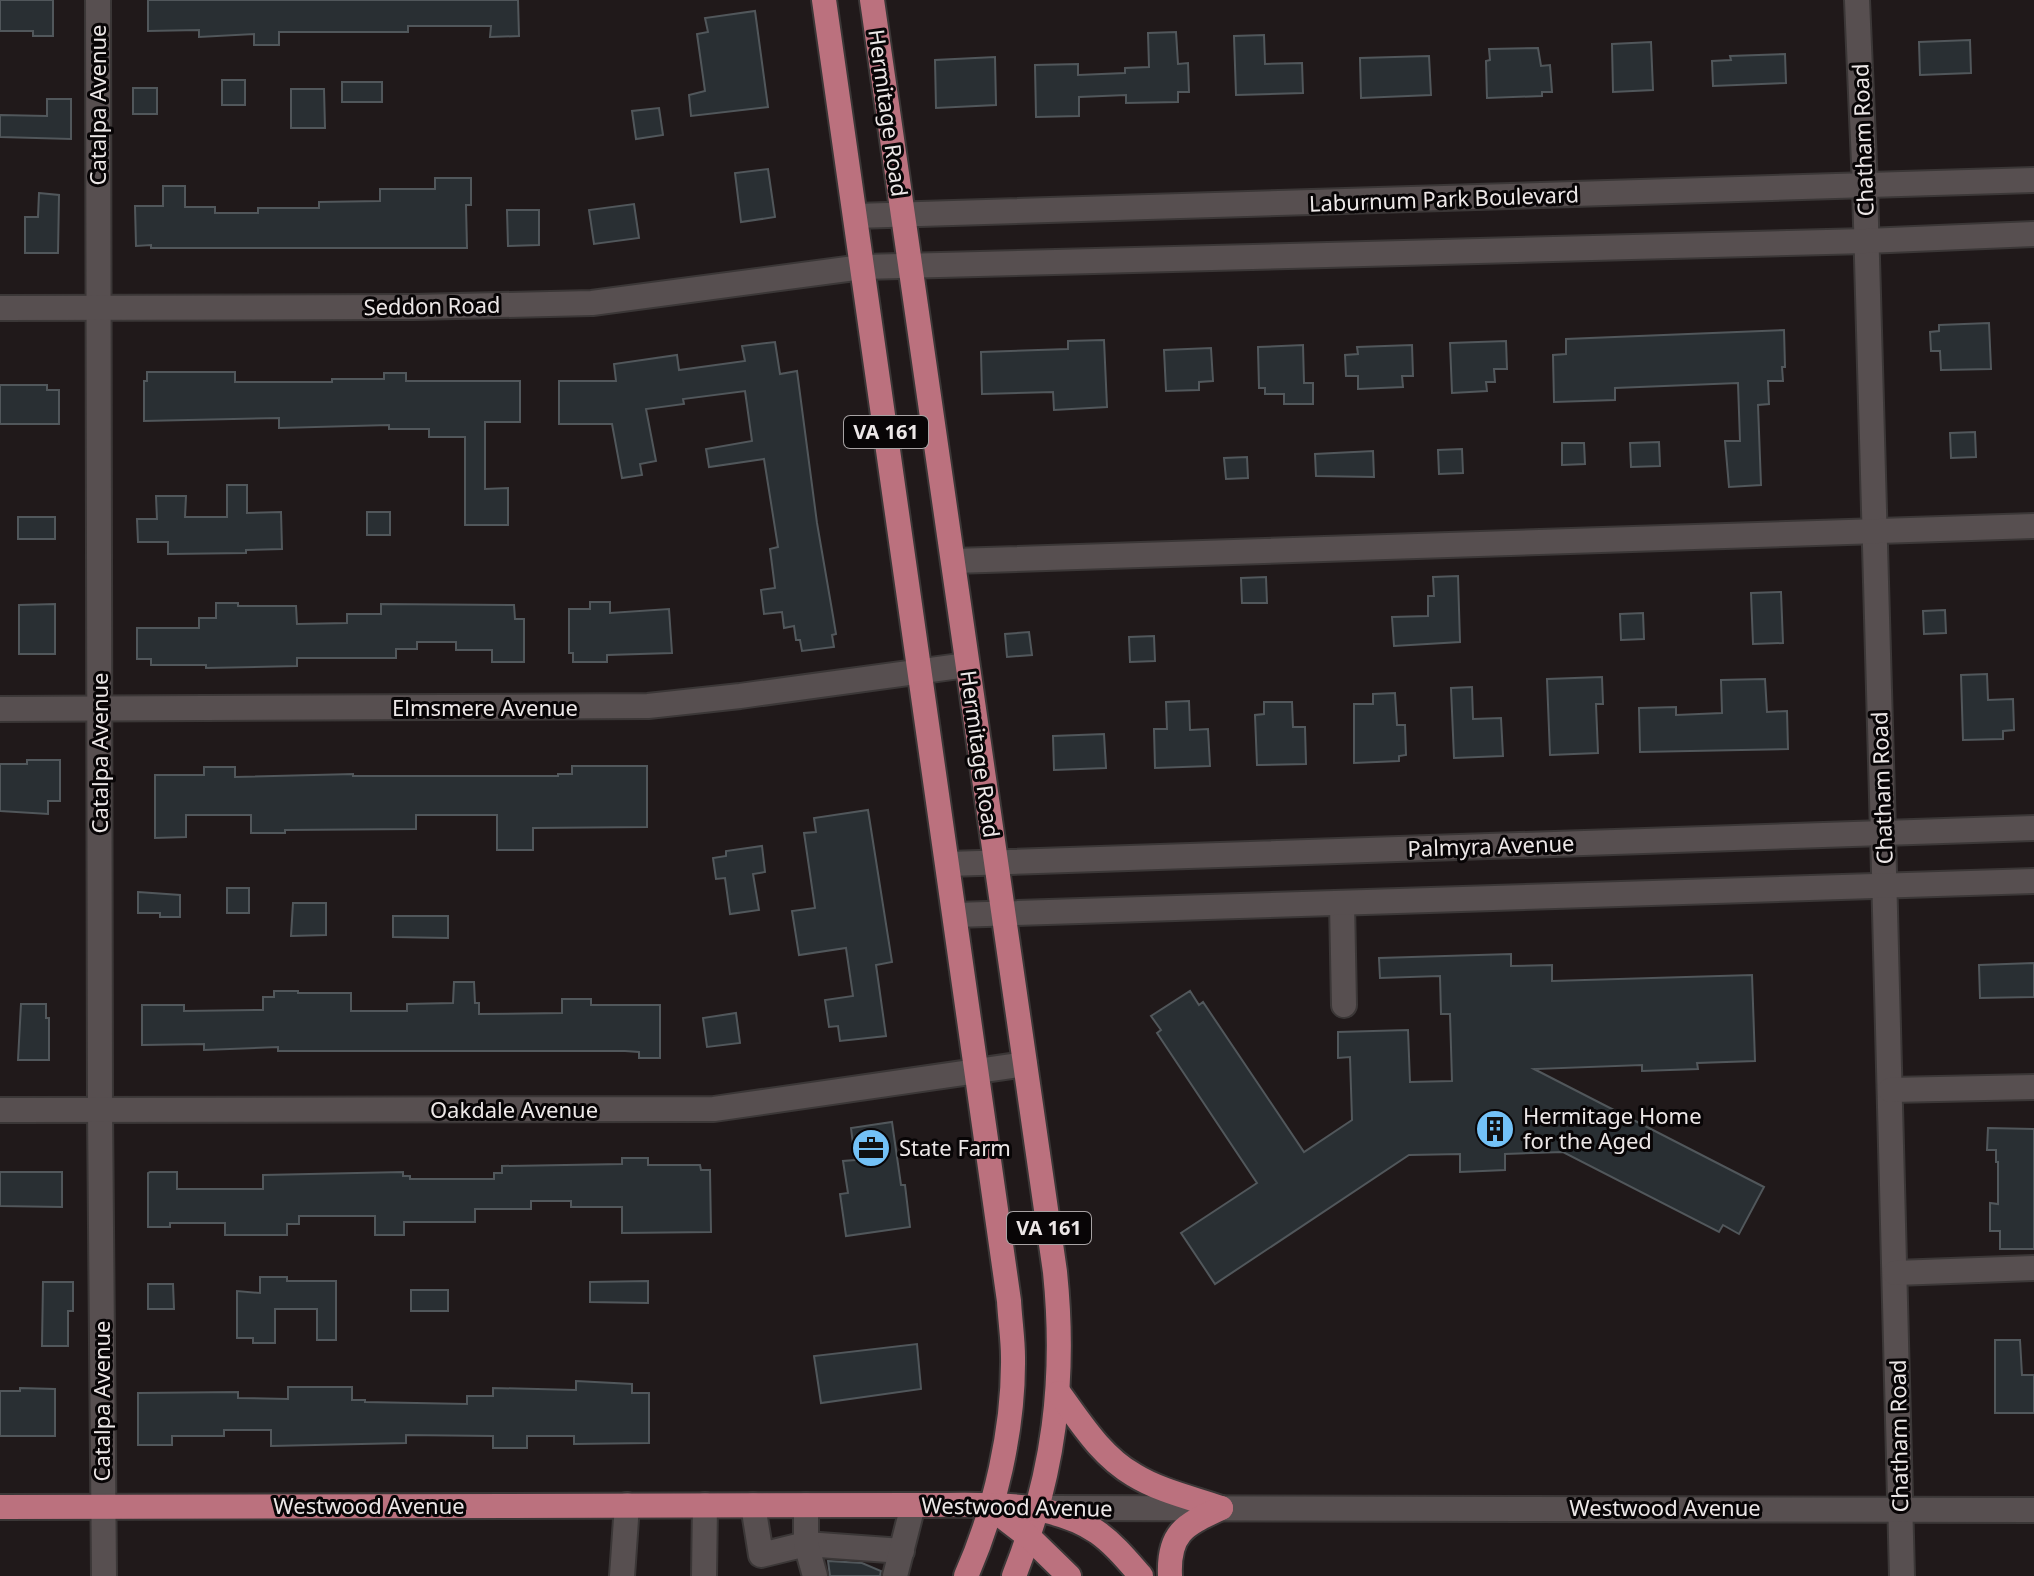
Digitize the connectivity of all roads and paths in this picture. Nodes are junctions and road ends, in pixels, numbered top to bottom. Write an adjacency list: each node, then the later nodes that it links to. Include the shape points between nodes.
1 (98, 0): 14 (street, Catalpa Avenue)
2 (824, 0): 8 (main road, VA 161)
3 (872, 0): 7 (main road, Hermitage Road / VA 161)
4 (1857, 0): 6 (street, Chatham Road)
5 (2034, 180): 6 (street, Laburnum Park Boulevard)
6 (1865, 187): 7 (street, Laburnum Park Boulevard); 10 (street, Chatham Road)
7 (903, 215): 8 (street, Laburnum Park Boulevard); 11 (main road, Hermitage Road / VA 161)
8 (855, 216): 12 (main road, VA 161)
9 (2034, 234): 10 (street)
10 (1866, 241): 11 (street); 16 (street, Chatham Road)
11 (910, 265): 12 (street); 17 (main road, Hermitage Road / VA 161)
12 (862, 267): 14 (street, Seddon Road, via 592,303); 19 (main road, VA 161)
13 (0, 308): 14 (street, Seddon Road)
14 (98, 308): 20 (street, Catalpa Avenue)
15 (2034, 526): 16 (street)
16 (1873, 531): 17 (street); 23 (street, Chatham Road)
17 (953, 561): 18 (main road, Hermitage Road / VA 161)
18 (967, 665): 19 (street, Elmsmere Avenue); 24 (main road, Hermitage Road / VA 161)
19 (920, 671): 20 (street, Elmsmere Avenue, via 648,706); 25 (main road, VA 161)
20 (100, 708): 21 (street, Elmsmere Avenue); 37 (street, Catalpa Avenue)
21 (0, 709)
22 (2034, 828): 23 (street, Palmyra Avenue)
23 (1883, 833): 24 (street, Palmyra Avenue); 27 (street, Chatham Road)
24 (995, 862): 25 (street, Palmyra Avenue); 29 (main road, Hermitage Road / VA 161)
25 (948, 864): 30 (main road, VA 161)
26 (2034, 881): 27 (street)
27 (1884, 886): 28 (street); 35 (street, Chatham Road)
28 (1342, 903): 29 (street); 31 (street)
29 (1003, 913): 30 (street); 32 (main road, Hermitage Road / VA 161)
30 (955, 915): 33 (main road, VA 161)
31 (1344, 1005)
32 (1025, 1064): 33 (street, Oakdale Avenue); 40 (main road, Hermitage Road / VA 161, via 1055,1272)
33 (977, 1071): 37 (street, Oakdale Avenue, via 714,1109); 48 (main road, VA 161, via 1013,1355 1011,1411)
34 (2034, 1087): 35 (street)
35 (1890, 1090): 39 (street, Chatham Road)
36 (0, 1110): 37 (street, Oakdale Avenue)
37 (100, 1110): 47 (street, Catalpa Avenue)
38 (2034, 1268): 39 (street)
39 (1895, 1273): 51 (street, Chatham Road)
40 (1059, 1393): 49 (main road, Hermitage Road / VA 161); 50 (main road, via 1106,1453 1134,1475)
41 (627, 1505): 42 (main road, Westwood Avenue); 47 (main road, Westwood Avenue); 58 (street)
42 (705, 1505): 43 (main road, Westwood Avenue); 59 (street)
43 (753, 1505): 44 (main road, Westwood Avenue); 56 (street)
44 (806, 1505): 45 (main road, Westwood Avenue); 54 (street)
45 (913, 1505): 48 (main road, Westwood Avenue); 55 (street)
46 (0, 1507): 47 (main road, Westwood Avenue)
47 (102, 1507): 57 (street, Catalpa Avenue)
48 (990, 1507): 49 (main road, Westwood Avenue); 53 (main road); 62 (main road, VA 161)
49 (1038, 1508): 50 (street, Westwood Avenue); 53 (main road, VA 161); 65 (main road, via 1096,1531)
50 (1221, 1508): 51 (street, Westwood Avenue); 66 (main road, via 1181,1530 1172,1550)
51 (1901, 1508): 52 (street, Westwood Avenue); 67 (street, Chatham Road)
52 (2034, 1510)
53 (1029, 1537): 63 (main road, VA 161); 64 (main road)
54 (806, 1544): 55 (street); 56 (street); 60 (street)
55 (902, 1551): 61 (street)
56 (762, 1565)
57 (104, 1576)
58 (622, 1576)
59 (704, 1576)
60 (815, 1576)
61 (895, 1576)
62 (966, 1576)
63 (1014, 1576)
64 (1069, 1576)
65 (1141, 1576)
66 (1170, 1576)
67 (1902, 1576)

